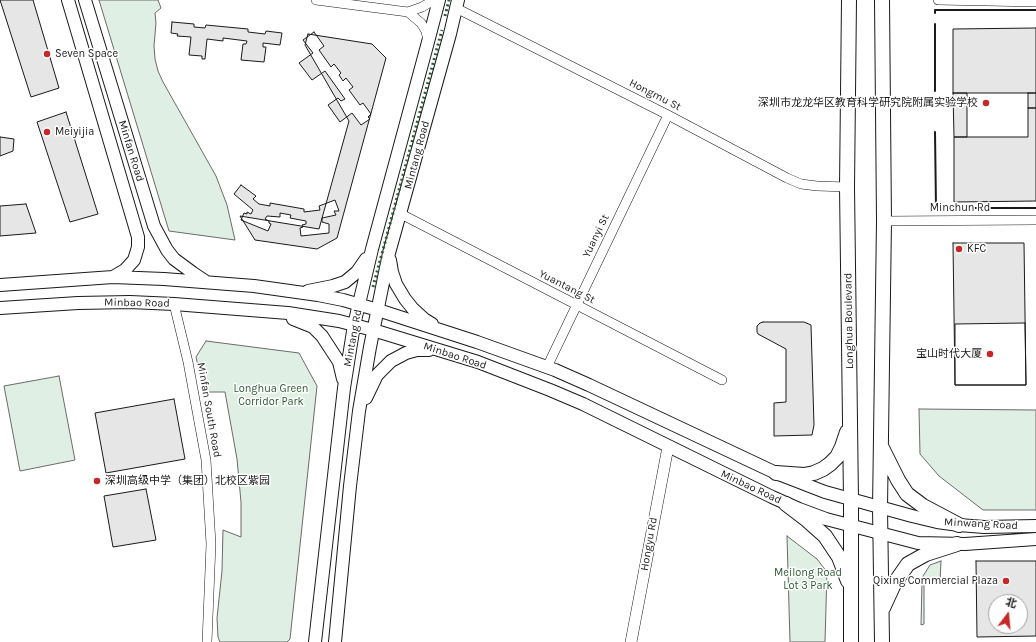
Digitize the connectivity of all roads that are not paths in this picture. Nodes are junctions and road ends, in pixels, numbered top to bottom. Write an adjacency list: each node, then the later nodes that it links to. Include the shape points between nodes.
1 (68, 0): 20 (main road, Minfan Road, via 137,232 138,247 134,260 125,270)
2 (85, 0): 21 (main road, Minfan Road, via 154,226 166,250 174,259)
3 (316, 0): 11 (street)
4 (434, 0): 11 (street)
5 (439, 0): 12 (main road)
6 (849, 0): 14 (main road, Longhua Boulevard)
7 (882, 0): 17 (main road)
8 (938, 0): 9 (street)
9 (1036, 2)
10 (457, 4): 13 (street, Hongmu St); 15 (main road, Mintang Road)
11 (408, 12): 12 (street, via 421,23)
12 (428, 42): 18 (main road, Mintang Rd)
13 (668, 115): 14 (street, Hongmu St, via 801,184); 26 (street, Yuanyi St)
14 (847, 187): 38 (main road, Longhua Boulevard)
15 (401, 214): 19 (main road, Mintang Road); 26 (street, Yuantang St)
16 (1036, 220): 17 (street, Minchun Rd)
17 (884, 221): 39 (main road)
18 (372, 249): 23 (main road, via 357,272 345,282); 25 (main road, Mintang Rd)
19 (389, 253): 28 (main road, Mintang Road); 32 (main road, via 396,284 405,299 424,319)
20 (113, 277): 21 (main road, Minbao Road); 22 (main road, Minbao Road)
21 (208, 282): 23 (main road, Minbao Road)
22 (0, 285)
23 (296, 292): 25 (main road, Minbao Road)
24 (174, 304): 27 (main road, Minbao Road, via 78,303); 29 (main road, Minbao Road); 53 (street, Minfan South Road, via 206,460 211,544)
25 (359, 304): 28 (main road, Minbao Road); 30 (main road, Mintang Rd)
26 (576, 305): 34 (street, Yuanyi St); 35 (street, Yuantang St)
27 (0, 308)
28 (378, 310): 31 (main road, Mintang Rd); 32 (main road, Minbao Road)
29 (271, 311): 30 (main road, Minbao Road); 36 (main road, via 304,322 322,336 339,362)
30 (354, 324): 31 (main road, Minbao Road); 36 (main road, Mintang Rd)
31 (373, 330): 33 (main road, Minbao Road); 37 (main road, Mintang Rd)
32 (441, 330): 34 (main road, Minbao Road)
33 (438, 350): 37 (main road, via 417,350 391,361 377,375); 40 (main road, Minbao Road, via 478,362 550,390)
34 (547, 367): 41 (main road, Minbao Road)
35 (722, 380)
36 (344, 388): 54 (main road, Mintang Rd)
37 (359, 411): 55 (main road, Mintang Rd)
38 (850, 424): 41 (main road, via 840,452 828,465 804,475); 42 (main road, Longhua Boulevard)
39 (881, 444): 44 (main road); 46 (main road, via 907,494 923,506)
40 (668, 447): 43 (main road, Minbao Road); 56 (street, Hongyu Rd)
41 (776, 473): 42 (main road, Minbao Road, via 817,490)
42 (851, 500): 44 (main road, Minbao Road); 45 (main road, Longhua Boulevard)
43 (786, 504): 45 (main road, Minbao Road); 51 (main road, via 825,536 838,557)
44 (880, 508): 46 (main road, Minwang Road); 48 (main road)
45 (851, 525): 48 (main road, Minbao Road); 51 (main road, Longhua Boulevard)
46 (959, 525): 47 (main road, Minwang Road)
47 (1036, 526)
48 (880, 533): 50 (main road, Minwang Road, via 918,543); 52 (main road)
49 (1036, 539): 50 (main road, Minwang Road)
50 (957, 544): 52 (main road, via 926,554 908,564 894,584)
51 (851, 589): 57 (main road, Longhua Boulevard)
52 (882, 612): 58 (main road)
53 (207, 642)
54 (315, 642)
55 (335, 642)
56 (631, 642)
57 (851, 642)
58 (882, 642)

